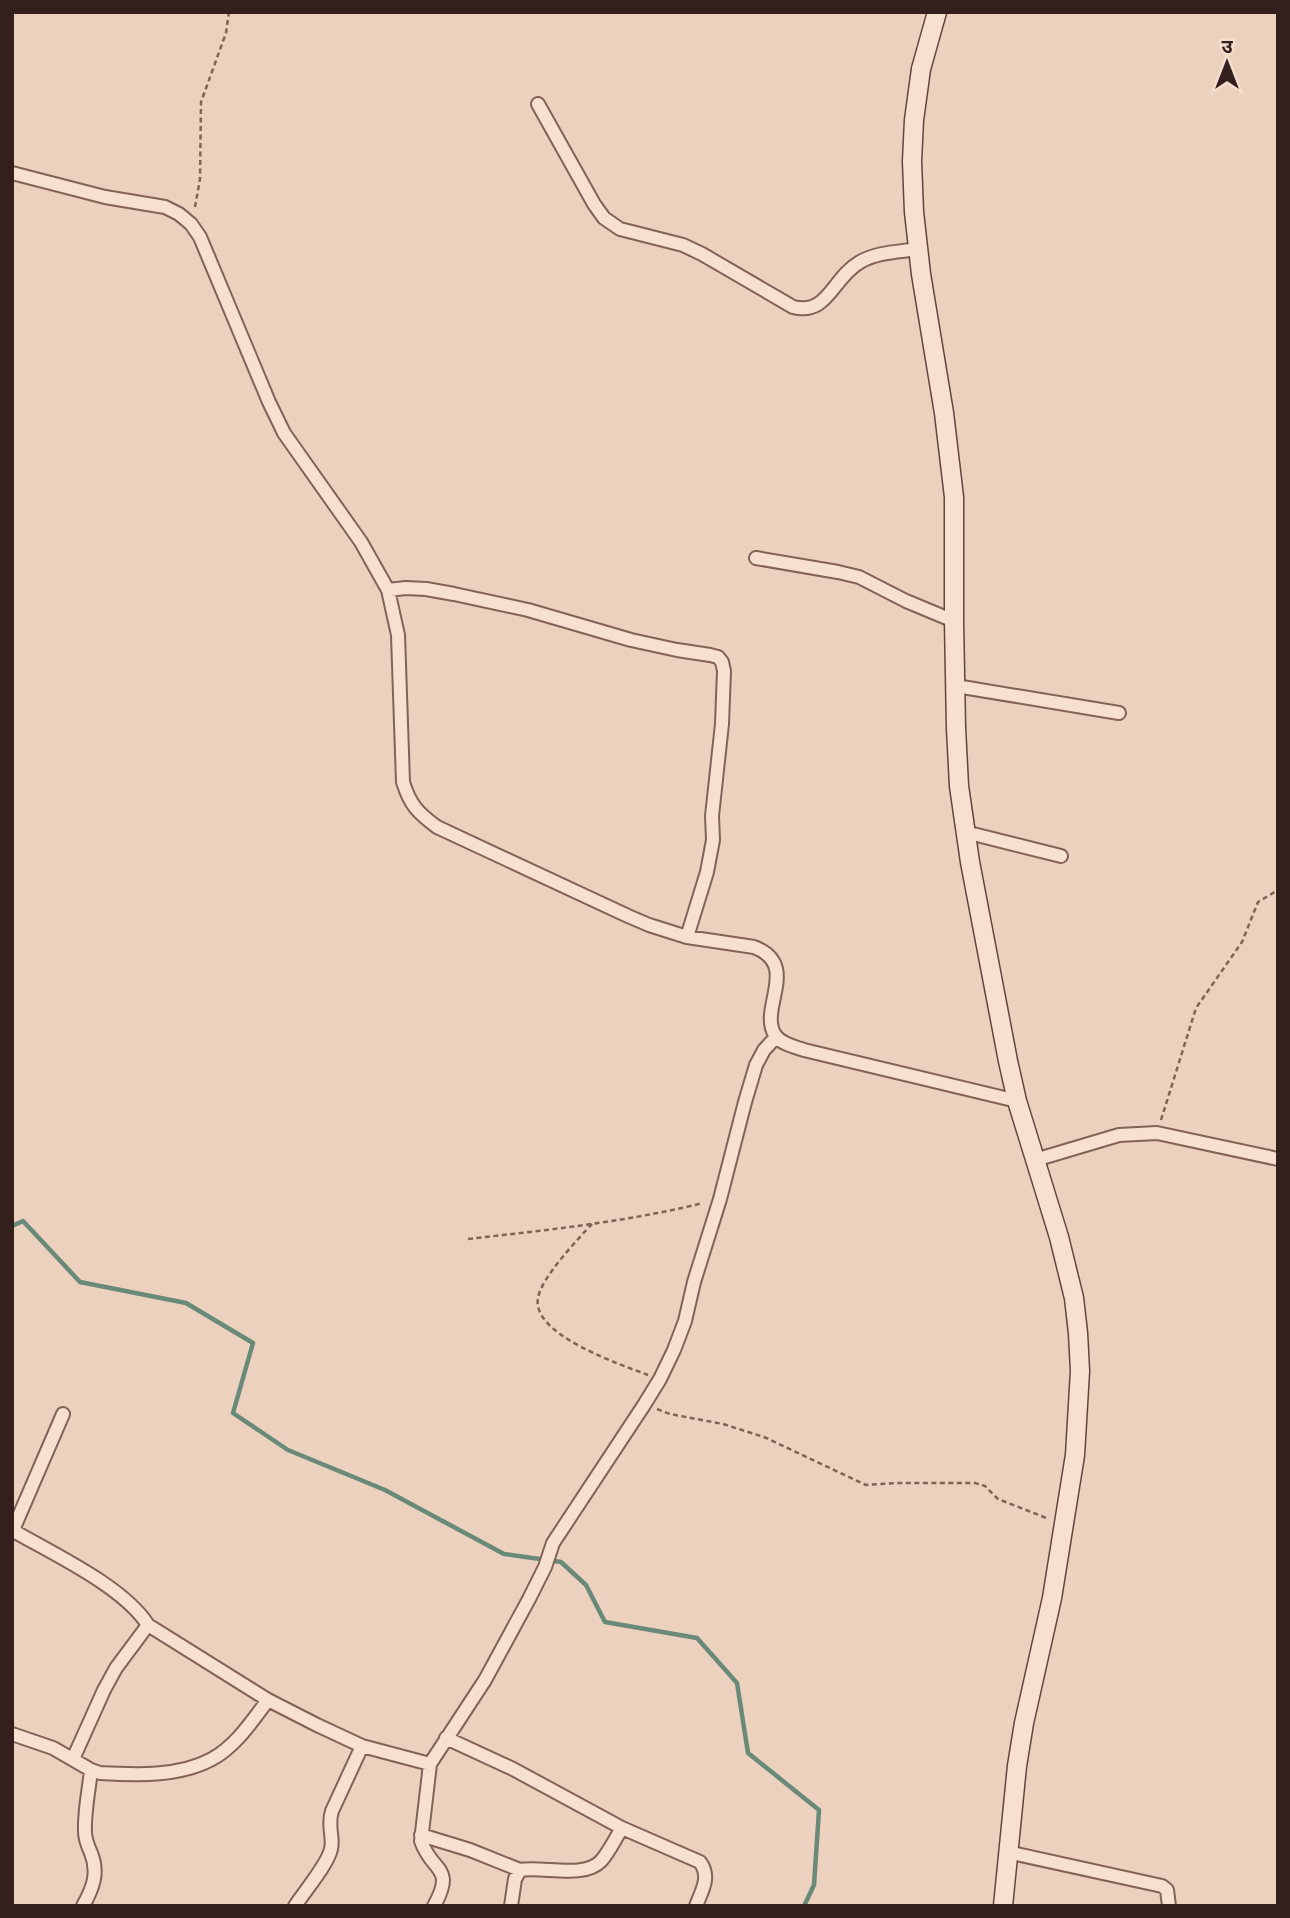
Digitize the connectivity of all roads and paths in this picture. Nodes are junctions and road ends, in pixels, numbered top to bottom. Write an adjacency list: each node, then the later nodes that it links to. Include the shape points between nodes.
1 (229, 12): 5 (path, via 201,102 200,179)
2 (937, 12): 6 (street, via 921,69 914,120 912,174)
3 (538, 104): 6 (street, via 604,218 620,229 683,245 793,307 814,307 862,261)
4 (12, 173): 5 (street, via 165,207)
5 (191, 224): 8 (street, via 284,433 361,542)
6 (918, 249): 9 (street, via 954,498)
7 (756, 558): 9 (street, via 859,577)
8 (388, 590): 15 (street, via 398,635 403,782 420,814 437,827 616,911); 15 (street, via 454,594 718,657 724,671 713,840)
9 (954, 621): 10 (street)
10 (956, 686): 11 (street); 12 (street)
11 (1119, 713)
12 (965, 832): 13 (street); 17 (street)
13 (1060, 856)
14 (1278, 890): 18 (path, via 1258,902 1242,942 1196,1008)
15 (687, 937): 16 (street, via 754,947 771,956 776,972 772,1027)
16 (776, 1037): 17 (street, via 804,1050); 21 (street, via 756,1065)
17 (1017, 1101): 20 (street)
18 (1157, 1133): 19 (street); 20 (street, via 1119,1135)
19 (1278, 1159)
20 (1035, 1160): 27 (street, via 1059,1237 1078,1333 1075,1455)
21 (720, 1199): 22 (path); 24 (street, via 685,1321)
22 (592, 1224): 23 (path); 24 (path, via 541,1290 537,1298 541,1316 564,1337 597,1356)
23 (468, 1238)
24 (660, 1379): 25 (street)
25 (643, 1405): 27 (path, via 764,1437 866,1485 975,1483 1006,1503); 32 (street, via 553,1543 545,1567 485,1680)
26 (63, 1414): 28 (street)
27 (1064, 1524): 39 (street, via 1024,1723)
28 (12, 1530): 29 (street, via 115,1592)
29 (148, 1625): 30 (street); 34 (street, via 110,1679)
30 (268, 1700): 33 (street); 36 (street, via 228,1747 194,1767 118,1774)
31 (12, 1734): 34 (street)
32 (446, 1738): 35 (street); 37 (street)
33 (362, 1746): 35 (street); 42 (street, via 329,1820 332,1844 328,1857)
34 (72, 1759): 36 (street)
35 (430, 1765): 38 (street)
36 (91, 1770): 41 (street, via 85,1833 95,1879)
37 (622, 1828): 40 (street, via 591,1868); 45 (street, via 700,1862 705,1882)
38 (421, 1835): 40 (street); 43 (street, via 424,1848 444,1877)
39 (1007, 1852): 46 (street); 47 (street, via 1161,1886 1167,1890)
40 (520, 1870): 44 (street)
41 (83, 1906)
42 (295, 1906)
43 (434, 1906)
44 (511, 1906)
45 (696, 1906)
46 (1003, 1906)
47 (1169, 1906)

